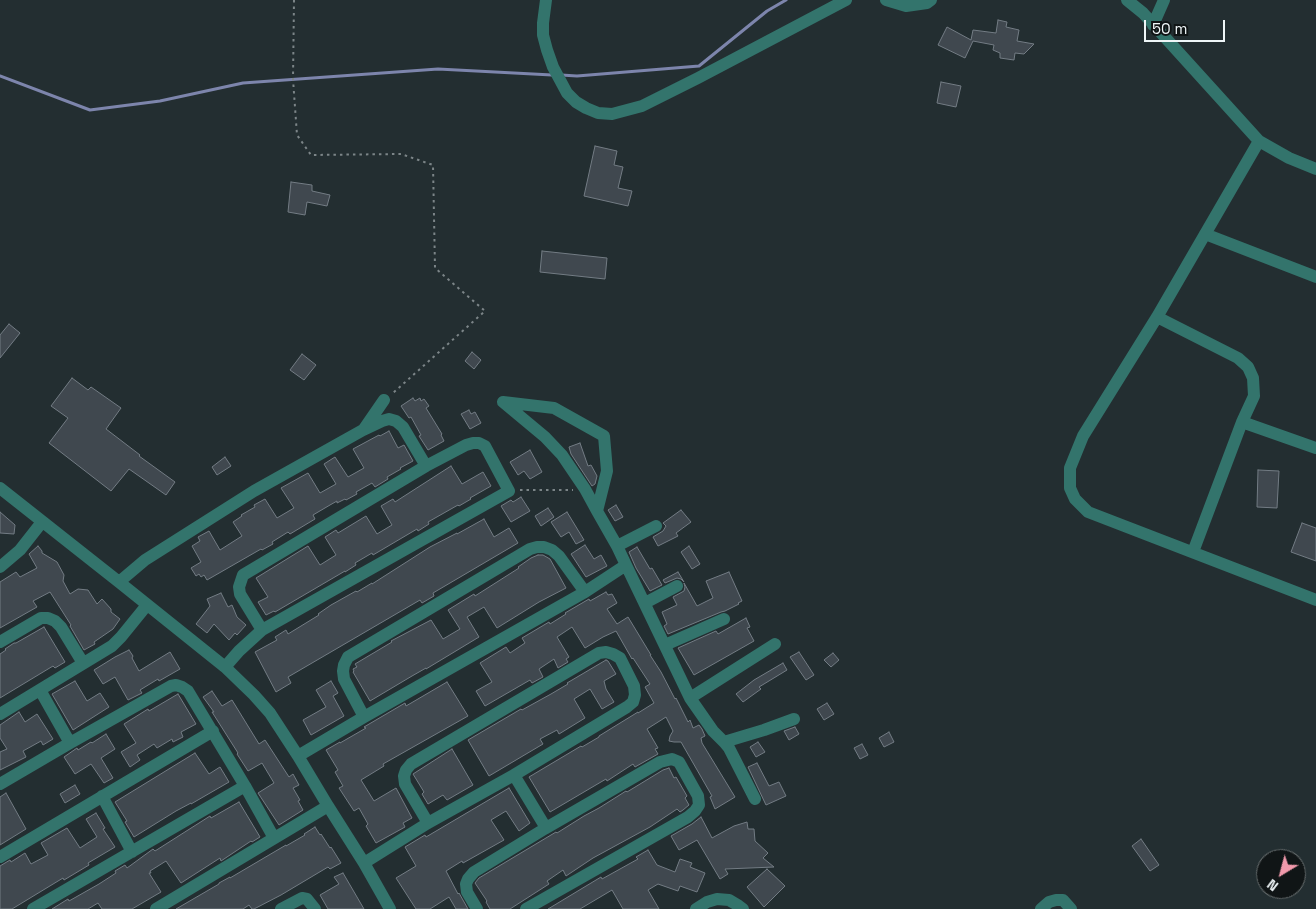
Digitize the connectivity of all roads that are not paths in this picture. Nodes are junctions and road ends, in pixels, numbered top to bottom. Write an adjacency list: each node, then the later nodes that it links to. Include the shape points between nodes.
1 (546, 0): 2 (street, via 543,34 553,67 567,94 586,108 612,114 642,106)
2 (846, 0)
3 (886, 0): 4 (street, via 906,6)
4 (931, 0)
5 (1127, 0): 7 (street)
6 (1164, 0): 7 (street)
7 (1153, 25): 8 (street)
8 (1259, 141): 9 (street); 10 (street)
9 (1316, 169)
10 (1205, 234): 11 (street); 12 (street)
11 (1316, 276)
12 (1157, 317): 14 (street, via 1238,358 1248,367 1253,378 1254,396); 23 (street, via 1083,436 1070,468 1070,488 1075,499 1088,512)
13 (384, 400): 15 (street)
14 (1242, 422): 16 (street); 23 (street)
15 (363, 430): 17 (street, via 382,421 396,421); 26 (street, via 254,491 145,560)
16 (1316, 448)
17 (426, 466): 33 (street, via 243,575 240,594); 33 (street, via 466,445 479,443 485,446 509,491)
18 (0, 488): 20 (street)
19 (597, 511): 19 (street, via 562,455 502,402 554,408 604,436 607,471); 22 (street)
20 (42, 522): 25 (street, via 20,550); 26 (street)
21 (656, 526): 22 (street)
22 (617, 546): 24 (street)
23 (1193, 552): 29 (street)
24 (626, 565): 28 (street); 30 (street)
25 (0, 567)
26 (119, 582): 31 (street)
27 (677, 586): 30 (street)
28 (585, 592): 42 (street); 42 (street, via 552,550 544,547 530,549 348,657 344,664 344,679)
29 (1316, 600)
30 (645, 603): 36 (street)
31 (147, 605): 37 (street, via 112,646); 38 (street)
32 (724, 619): 36 (street)
33 (262, 630): 38 (street)
34 (0, 642): 37 (street, via 41,618 48,618 62,626)
35 (775, 644): 40 (street)
36 (666, 645): 40 (street)
37 (83, 663): 39 (street)
38 (225, 668): 47 (street, via 270,713)
39 (40, 690): 41 (street); 45 (street)
40 (690, 698): 46 (street)
41 (0, 714)
42 (364, 717): 47 (street)
43 (794, 719): 46 (street)
44 (213, 731): 45 (street, via 188,691 176,685); 50 (street); 51 (street)
45 (70, 742): 49 (street)
46 (724, 742): 52 (street)
47 (298, 756): 53 (street)
48 (514, 775): 54 (street); 54 (street, via 633,702 634,686 620,658 606,652 599,653 411,764 404,776 405,784); 55 (street)
49 (0, 784)
50 (245, 786): 56 (street); 57 (street)
51 (102, 796): 57 (street); 58 (street)
52 (755, 799)
53 (328, 806): 56 (street); 59 (street)
54 (428, 823): 59 (street)
55 (546, 828): 65 (street, via 474,872 468,879 467,892); 66 (street, via 666,759 679,762 698,796 699,805 688,817)
56 (274, 838): 60 (street)
57 (132, 852): 61 (street)
58 (0, 857)
59 (364, 863): 64 (street)
60 (162, 907)
61 (33, 909)
62 (281, 909): 63 (street, via 302,898)
63 (315, 909)
64 (390, 909)
65 (477, 909)
66 (526, 909)
67 (696, 909): 68 (street, via 717,899 729,900)
68 (743, 909)
69 (1041, 909): 70 (street, via 1056,900 1064,900)
70 (1072, 909)

